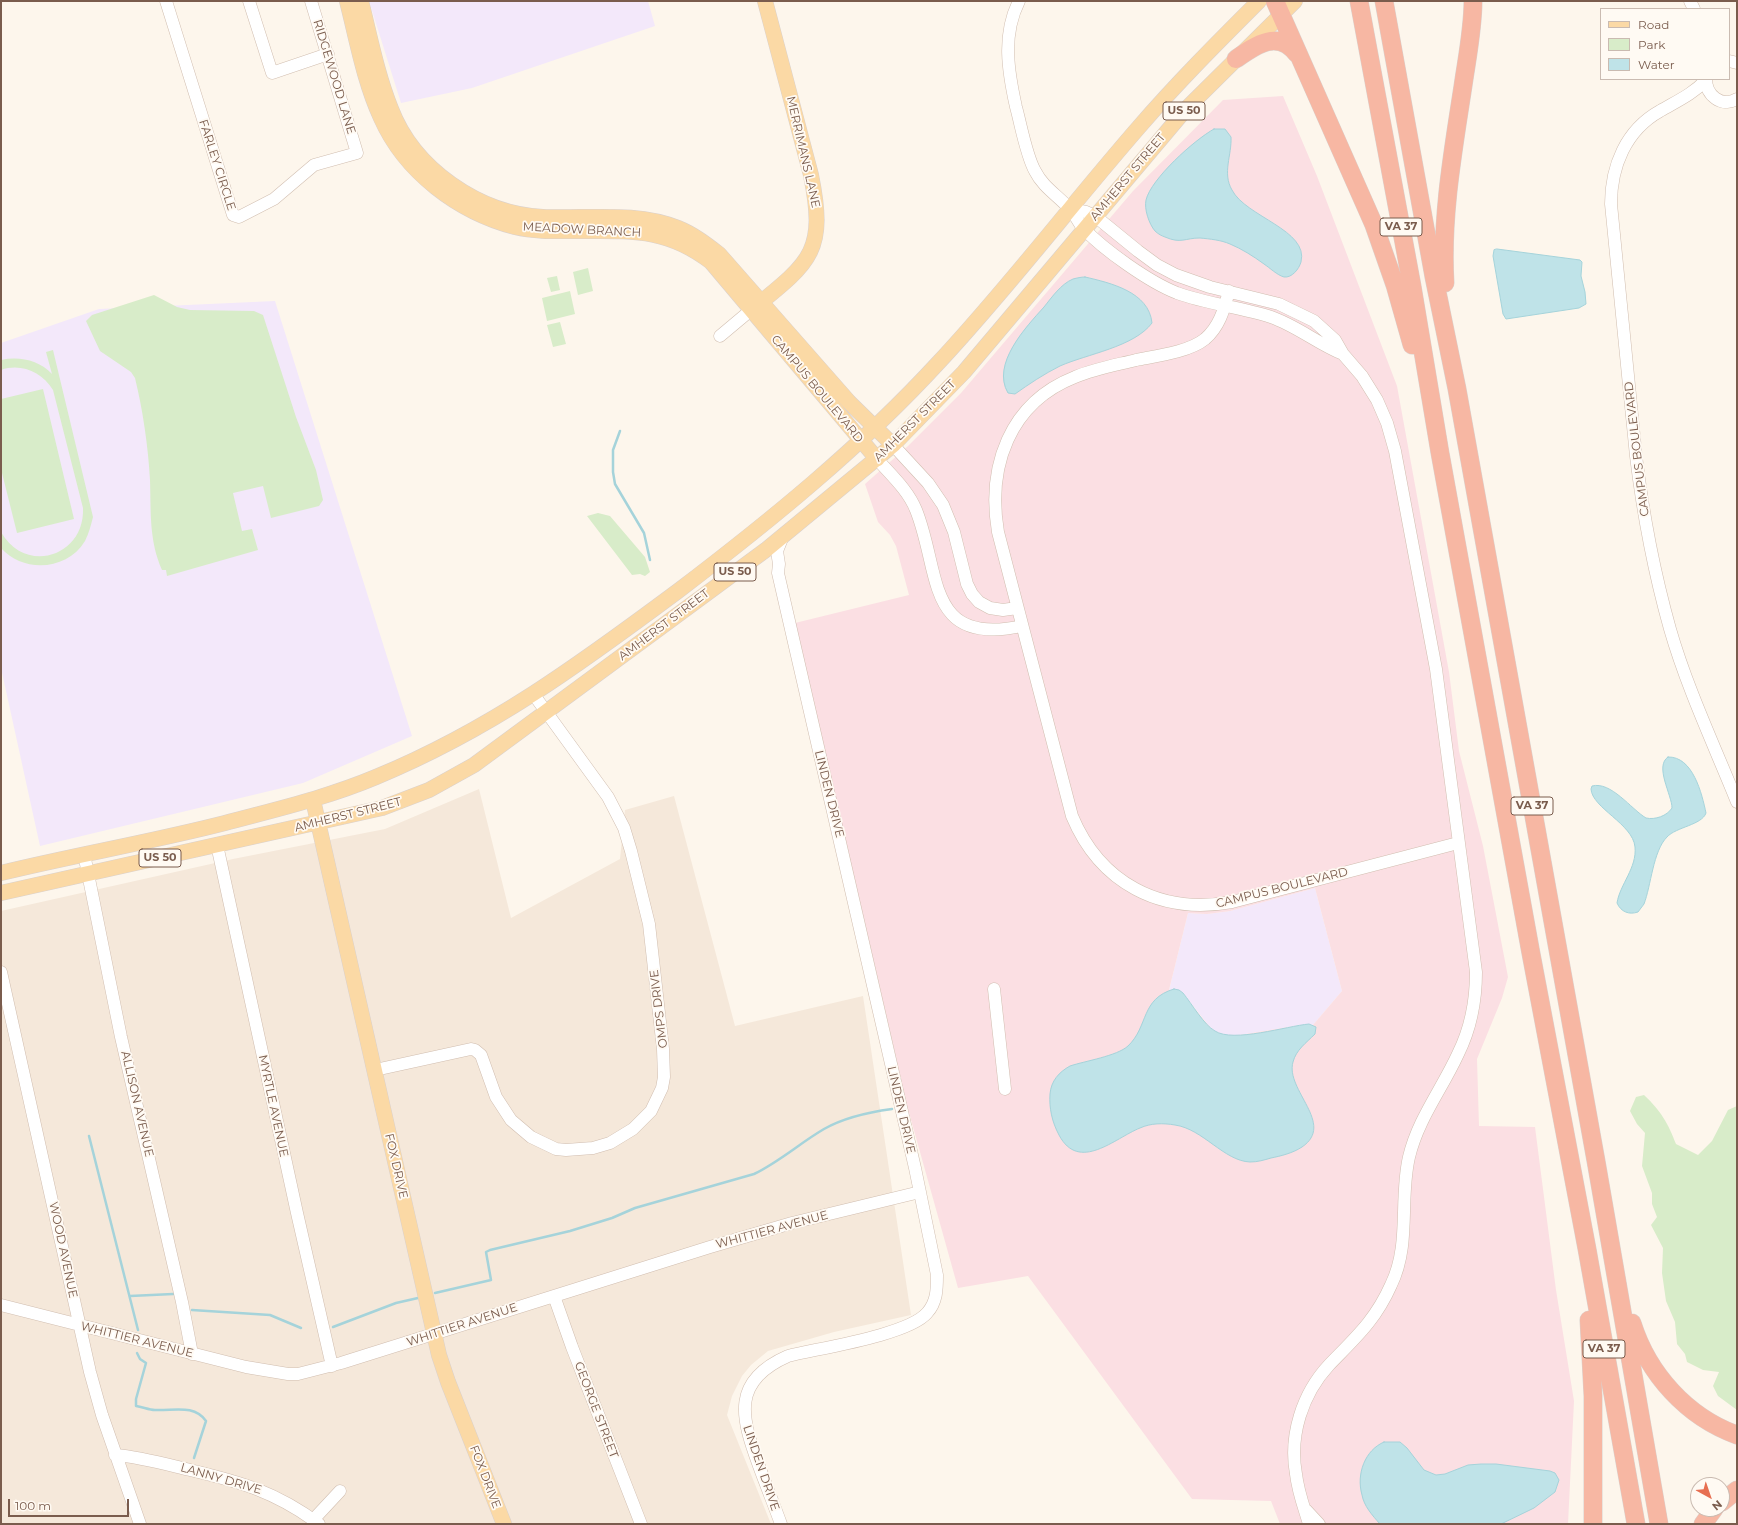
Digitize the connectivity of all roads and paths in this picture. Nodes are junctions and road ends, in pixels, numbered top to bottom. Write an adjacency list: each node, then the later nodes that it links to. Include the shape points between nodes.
1 (166, 1): 22 (street, FARLEY CIRCLE, via 233,215 239,218 274,199 314,165)
2 (249, 1): 14 (street, via 272,73)
3 (311, 1): 14 (street, RIDGEWOOD LANE)
4 (347, 1): 27 (main road, MEADOW BRANCH, via 380,117 391,139 407,161 433,185 477,213 515,227 543,231 625,231 649,233 671,239 694,249)
5 (361, 1): 27 (main road, MEADOW BRANCH, via 391,110 404,135 422,159 444,179 471,197 513,212 542,217 618,217 678,228 719,254)
6 (765, 1): 27 (main road, MERRIMANS LANE, via 811,175 817,213 815,240 804,263 786,283)
7 (1019, 1): 23 (street, via 1009,31 1009,78 1034,170 1044,185)
8 (1259, 1): 23 (main road, AMHERST STREET / US 50, via 1187,74)
9 (1295, 1): 13 (main road, US 50)
10 (1359, 1): 35 (highway, VA 37, via 1429,378)
11 (1384, 1): 31 (highway, VA 37)
12 (1473, 1): 31 (highway, via 1454,144 1444,256 1446,303)
13 (1278, 8): 15 (main road, AMHERST STREET / US 50); 16 (highway)
14 (328, 54): 22 (street, RIDGEWOOD LANE)
15 (1236, 59): 16 (highway, via 1258,45 1272,41 1290,45); 24 (main road, AMHERST STREET / US 50, via 1186,109)
16 (1301, 59): 35 (highway, via 1387,260 1425,389)
17 (1705, 80): 21 (street, CAMPUS BOULEVARD, via 1690,94)
18 (1706, 80): 19 (street, CAMPUS BOULEVARD, via 1706,87)
19 (1714, 98): 20 (street, CAMPUS BOULEVARD, via 1727,102); 21 (street, CAMPUS BOULEVARD, via 1697,99)
20 (1737, 99)
21 (1670, 106): 48 (street, CAMPUS BOULEVARD, via 1641,125 1626,144 1613,174 1612,211 1637,464 1653,561 1675,643)
22 (357, 152)
23 (1070, 209): 24 (street); 25 (street); 32 (main road, AMHERST STREET / US 50, via 964,336)
24 (1095, 216): 25 (main road, AMHERST STREET / US 50); 26 (street, via 1157,265 1188,280)
25 (1084, 229): 28 (street, via 1155,282 1194,299); 34 (main road, AMHERST STREET / US 50, via 964,372)
26 (1229, 291): 28 (street, CAMPUS BOULEVARD); 30 (street, via 1263,299 1296,311 1325,329)
27 (757, 306): 29 (street, MERRIMANS LANE); 32 (main road, CAMPUS BOULEVARD); 33 (main road, CAMPUS BOULEVARD)
28 (1225, 306): 30 (street, via 1278,320); 43 (street, CAMPUS BOULEVARD, via 1217,325 1201,342 1176,351 1074,377 1043,396 1013,430 997,468 994,503 998,532)
29 (720, 336)
30 (1343, 354): 51 (street, via 1362,376 1377,400 1395,451 1436,669)
31 (1457, 389): 65 (highway, VA 37)
32 (874, 428): 33 (main road, AMHERST STREET / US 50); 34 (main road, CAMPUS BOULEVARD)
33 (861, 441): 36 (main road, CAMPUS BOULEVARD); 37 (main road, AMHERST STREET / US 50)
34 (893, 445): 36 (main road, AMHERST STREET / US 50); 43 (street, CAMPUS BOULEVARD, via 928,483 943,505 954,532 967,584 972,594 979,602 990,608)
35 (1440, 453): 63 (highway, VA 37)
36 (877, 459): 39 (main road, AMHERST STREET / US 50); 44 (street, CAMPUS BOULEVARD, via 905,491 916,509 938,591 950,611 965,624 982,630 997,631)
37 (791, 502): 38 (main road, AMHERST STREET / US 50); 40 (main road, via 768,530)
38 (759, 528): 41 (main road, via 758,547); 45 (main road, AMHERST STREET / US 50, via 635,623)
39 (783, 536): 40 (main road, AMHERST STREET / US 50); 42 (street, LINDEN DRIVE, via 777,551)
40 (767, 548): 41 (main road, AMHERST STREET / US 50); 42 (street, LINDEN DRIVE)
41 (746, 564): 46 (main road, AMHERST STREET / US 50)
42 (778, 573): 64 (street, LINDEN DRIVE)
43 (1017, 608): 44 (street, CAMPUS BOULEVARD)
44 (1022, 626): 51 (street, CAMPUS BOULEVARD, via 1064,792 1076,825 1086,844 1104,866 1142,893 1184,904 1220,904)
45 (534, 695): 46 (street, OMPS DRIVE); 47 (main road, AMHERST STREET / US 50, via 489,722 419,758 374,778)
46 (546, 713): 50 (main road, AMHERST STREET / US 50, via 474,765 429,790 382,808); 61 (street, OMPS DRIVE, via 608,797 624,828 631,851 652,947 664,1057 662,1088 654,1105 633,1129 604,1144 579,1150 566,1150 531,1137 511,1120 496,1097 481,1055 475,1050)
47 (313, 800): 49 (main road, AMHERST STREET / US 50); 50 (main road, FOX DRIVE)
48 (1737, 802)
49 (254, 816): 52 (main road, via 234,828 216,834 214,838); 53 (main road, AMHERST STREET / US 50)
50 (319, 823): 52 (main road, AMHERST STREET / US 50); 61 (main road, FOX DRIVE)
51 (1458, 843): 76 (street, via 1476,972 1472,1014 1459,1054 1428,1109 1411,1150 1404,1190 1404,1243 1392,1283 1372,1320 1317,1379 1300,1415 1296,1435 1295,1468)
52 (217, 845): 56 (main road, AMHERST STREET / US 50); 71 (street, MYRTLE AVENUE)
53 (84, 854): 54 (main road, AMHERST STREET / US 50); 56 (street, ALLISON AVENUE)
54 (52, 861): 55 (main road, AMHERST STREET / US 50); 57 (main road, via 52,871 48,877)
55 (1, 873)
56 (88, 874): 57 (main road, AMHERST STREET / US 50); 70 (street, ALLISON AVENUE, via 121,1038)
57 (27, 888): 58 (main road, AMHERST STREET / US 50)
58 (1, 893)
59 (1, 972): 68 (street, WOOD AVENUE)
60 (994, 989): 62 (street)
61 (375, 1070): 69 (main road, FOX DRIVE)
62 (1006, 1089)
63 (1571, 1174): 74 (highway, via 1591,1354); 86 (highway, VA 37)
64 (920, 1192): 66 (street, WHITTIER AVENUE, via 710,1247); 81 (street, LINDEN DRIVE, via 937,1275 936,1298 929,1312 906,1327 776,1361 757,1375 749,1389 745,1404 746,1431)
65 (1606, 1222): 72 (highway, via 1631,1319 1647,1358 1662,1380 1693,1412); 87 (highway, VA 37)
66 (554, 1296): 69 (street, WHITTIER AVENUE); 80 (street, GEORGE STREET)
67 (1, 1305): 68 (street, WHITTIER AVENUE)
68 (80, 1326): 70 (street, WHITTIER AVENUE); 73 (street, WOOD AVENUE, via 92,1379)
69 (434, 1334): 71 (street, WHITTIER AVENUE); 79 (main road, FOX DRIVE, via 448,1382)
70 (192, 1354): 71 (street, WHITTIER AVENUE, via 288,1374)
71 (332, 1366)
72 (1737, 1435)
73 (115, 1455): 77 (street, LANNY DRIVE, via 146,1459 247,1484 283,1500); 78 (street, WOOD AVENUE)
74 (1593, 1461): 84 (highway); 85 (highway)
75 (340, 1491): 77 (street)
76 (1305, 1509): 82 (street); 83 (street)
77 (316, 1522)
78 (140, 1524)
79 (504, 1524)
80 (641, 1524)
81 (781, 1524)
82 (1309, 1524)
83 (1319, 1524)
84 (1590, 1524)
85 (1593, 1524)
86 (1636, 1524)
87 (1659, 1524)

